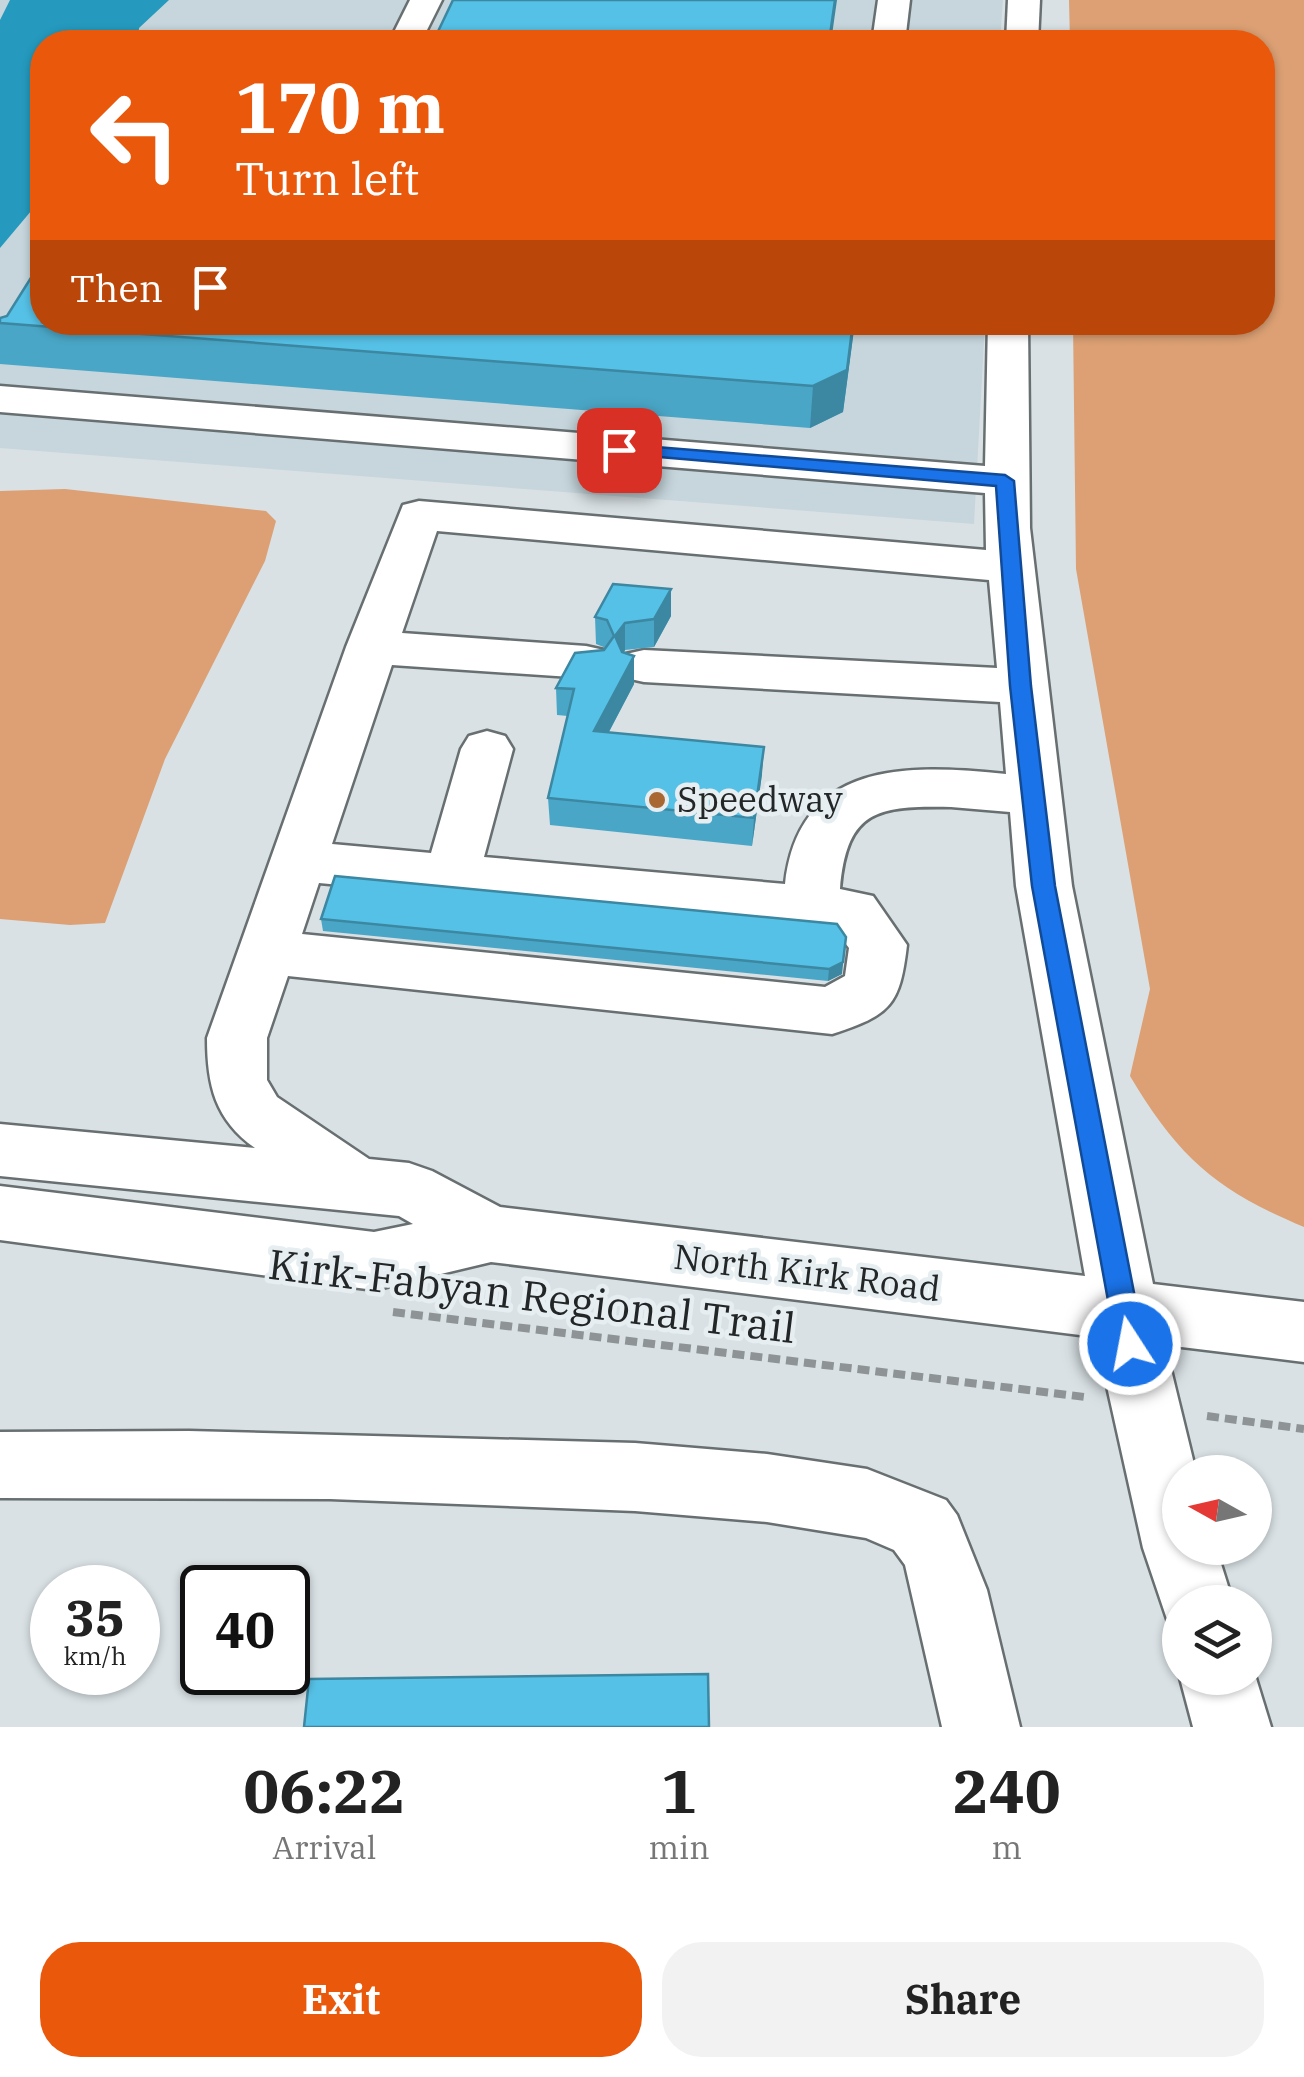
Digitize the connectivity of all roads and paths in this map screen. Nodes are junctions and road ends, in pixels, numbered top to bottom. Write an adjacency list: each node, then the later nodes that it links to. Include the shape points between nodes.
1 (426, 0): 4 (street)
2 (894, 0): 5 (street)
3 (1024, 0): 6 (street)
4 (410, 30)
5 (890, 30)
6 (1023, 30)
7 (1008, 335): 9 (street)
8 (0, 399): 9 (street)
9 (1005, 481): 10 (street)
10 (1010, 568): 11 (street, via 419,515); 14 (street)
11 (371, 648): 12 (street); 17 (street)
12 (586, 662)
13 (644, 666): 14 (street)
14 (1020, 686): 16 (street)
15 (487, 749): 18 (street)
16 (1032, 796): 19 (street, via 897,788 857,802 826,826); 26 (street)
17 (299, 860): 18 (street); 20 (street)
18 (452, 874): 19 (street)
19 (810, 905): 20 (street, via 853,911 878,944 873,988 832,1011)
20 (268, 952): 22 (street, via 237,1038 237,1081 256,1115)
21 (0, 1150): 22 (street, North Kirk Road)
22 (358, 1186): 24 (street, North Kirk Road, via 409,1190)
23 (0, 1213): 24 (street, North Kirk Road, via 374,1261)
24 (491, 1234): 26 (street, North Kirk Road)
25 (381, 1310): 28 (path, Kirk-Fabyan Regional Trail)
26 (1124, 1312): 27 (street, North Kirk Road); 32 (street)
27 (1304, 1332)
28 (1056, 1393)
29 (1267, 1425): 30 (path)
30 (1304, 1429)
31 (0, 1465): 34 (street, via 528,1471 662,1478 880,1504 920,1525 947,1580)
32 (1162, 1471)
33 (1223, 1695): 35 (street)
34 (981, 1727)
35 (1232, 1727)

